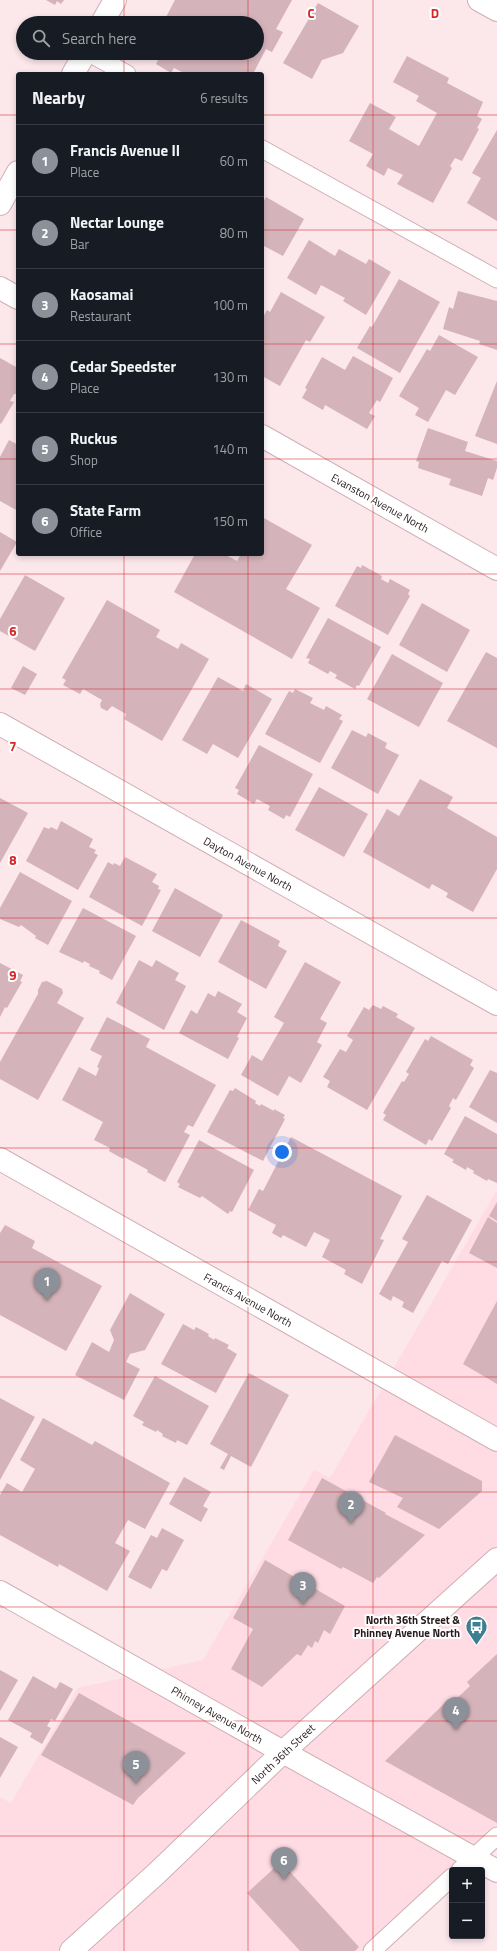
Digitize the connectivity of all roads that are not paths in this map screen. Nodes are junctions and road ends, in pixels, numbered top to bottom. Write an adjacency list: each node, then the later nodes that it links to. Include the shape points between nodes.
1 (114, 0): 4 (street)
2 (479, 0): 3 (street)
3 (497, 10)
4 (106, 16)
5 (81, 60): 7 (street)
6 (102, 60): 8 (lane)
7 (74, 72)
8 (123, 72)
9 (264, 150): 12 (lane)
10 (16, 176): 11 (street)
11 (0, 204)
12 (497, 279)
13 (0, 288): 14 (street)
14 (16, 297)
15 (264, 437): 16 (street, Evanston Avenue North)
16 (497, 569)
17 (0, 724): 18 (street, Dayton Avenue North)
18 (497, 1004)
19 (0, 1159): 20 (street, Francis Avenue North)
20 (497, 1440)
21 (497, 1559): 23 (street, North 36th Street)
22 (0, 1592): 23 (street, Phinney Avenue North)
23 (283, 1752): 25 (street, Phinney Avenue North); 28 (street, North 36th Street)
24 (497, 1836): 25 (lane)
25 (467, 1864): 26 (street, Phinney Avenue North)
26 (497, 1871)
27 (449, 1880): 29 (lane)
28 (71, 1951)
29 (372, 1951)

